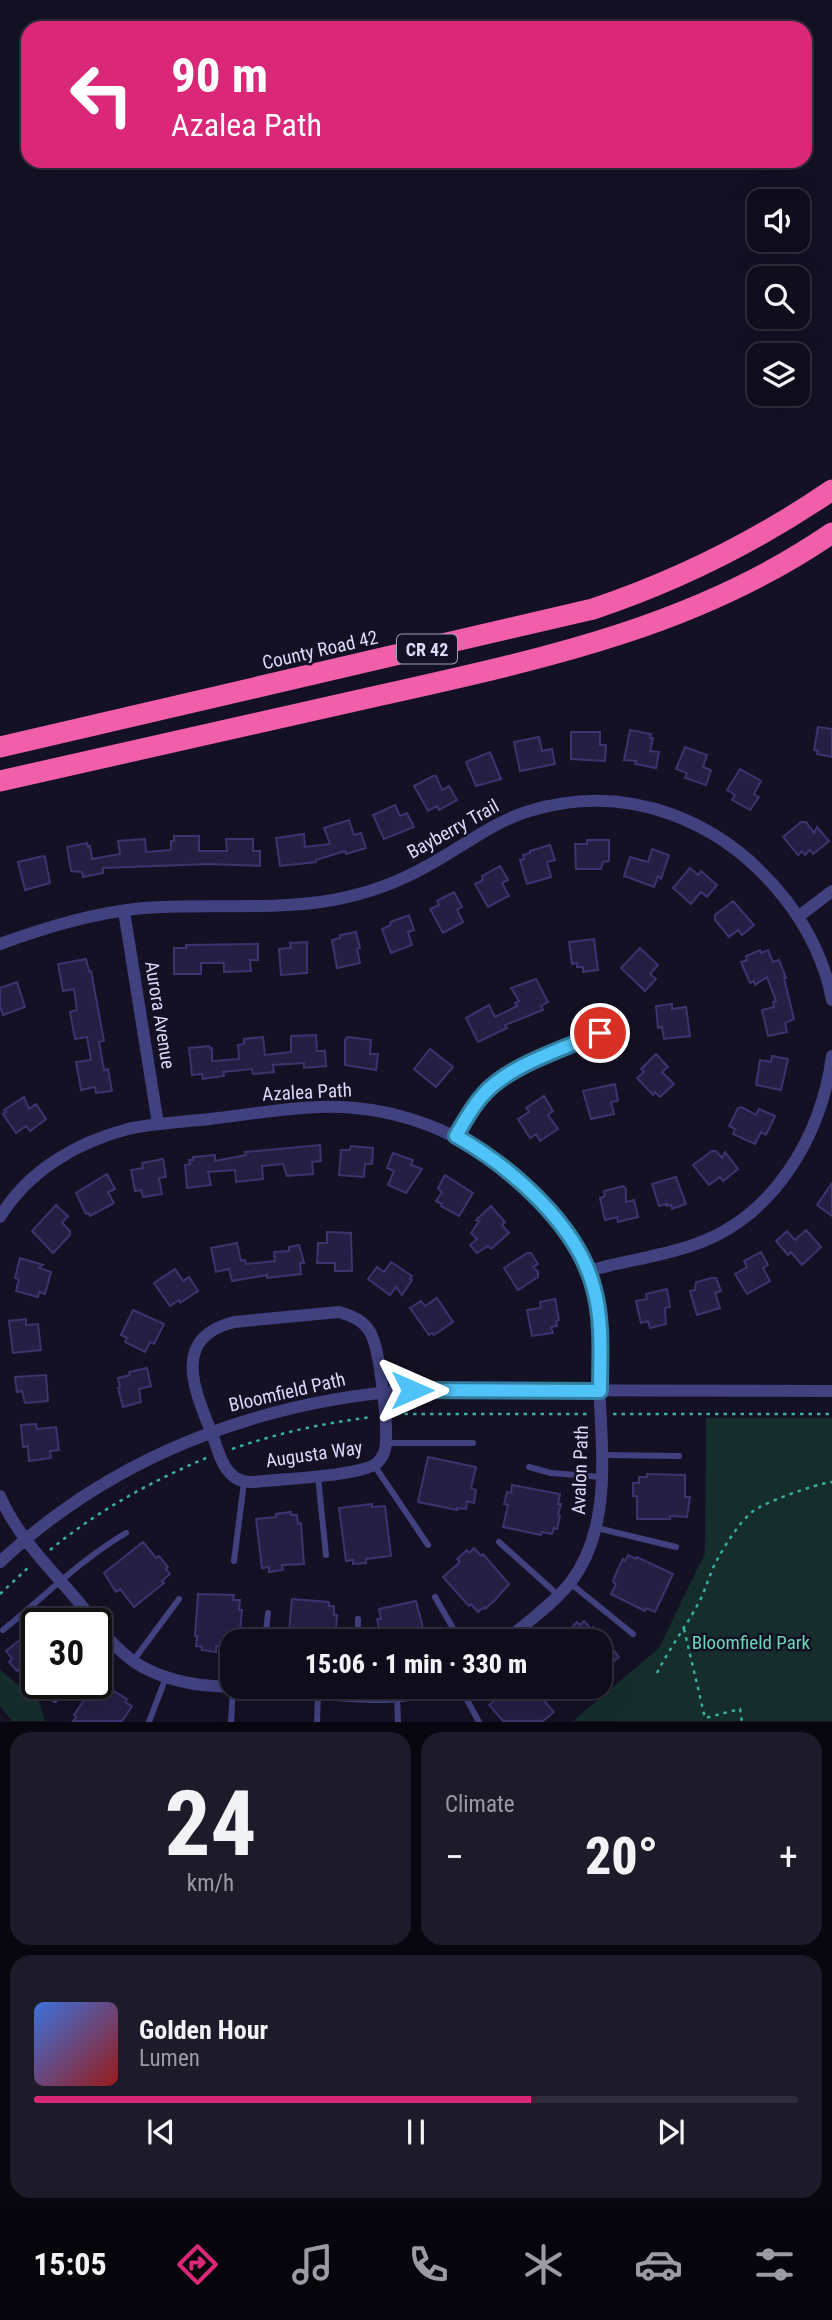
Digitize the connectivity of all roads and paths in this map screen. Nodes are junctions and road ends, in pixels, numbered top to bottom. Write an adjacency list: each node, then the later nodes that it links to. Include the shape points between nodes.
1 (832, 490): 3 (highway, County Road 42 / CR 42, via 718,559 593,609)
2 (832, 533): 4 (highway, CR 42, via 729,592 602,641)
3 (0, 747)
4 (0, 781)
5 (832, 891): 7 (street)
6 (124, 911): 7 (street, Bayberry Trail, via 335,900 403,878 506,820 550,806 596,801 640,804 700,827 749,858); 8 (street, Bayberry Trail, via 75,919); 12 (street, Aurora Avenue)
7 (798, 917): 9 (street, Bayberry Trail, via 824,967)
8 (0, 944)
9 (832, 1000)
10 (600, 1033): 13 (street, via 497,1082 473,1107)
11 (832, 1056): 15 (street, via 805,1144 755,1210 695,1245)
12 (158, 1124): 13 (street, Azalea Path, via 340,1107 404,1117); 14 (street, Azalea Path, via 108,1135 69,1152 32,1180)
13 (456, 1136): 15 (street, Azalea Path, via 527,1187 564,1231)
14 (0, 1217)
15 (588, 1271): 16 (street, Azalea Path, via 599,1327)
16 (600, 1391): 17 (street, Bloomfield Path); 18 (street, Bloomfield Path); 22 (street, Avalon Path)
17 (832, 1391)
18 (382, 1392): 19 (street, Bloomfield Path, via 307,1404); 19 (street, Augusta Way, via 374,1339 368,1328 350,1315 328,1312 234,1322 202,1340 191,1363 194,1390); 20 (street, Augusta Way)
19 (211, 1432): 28 (street, Augusta Way, via 226,1468); 33 (street, Bloomfield Path, via 116,1477)
20 (386, 1443): 21 (lane); 24 (street, Augusta Way, via 384,1454)
21 (473, 1443)
22 (602, 1455): 23 (lane); 27 (street, Avalon Path)
23 (679, 1455)
24 (374, 1465): 26 (street, Augusta Way); 35 (lane)
25 (529, 1467): 27 (lane)
26 (318, 1475): 28 (street, Augusta Way); 37 (lane)
27 (601, 1477): 31 (street, Avalon Path)
28 (244, 1482): 38 (lane)
29 (832, 1482): 51 (path, via 754,1511 716,1562)
30 (0, 1496): 33 (street)
31 (597, 1528): 36 (lane); 41 (street, Avalon Path)
32 (126, 1533): 40 (lane)
33 (25, 1539): 39 (street, Bloomfield Path); 40 (street)
34 (499, 1542): 42 (lane)
35 (428, 1545)
36 (677, 1547)
37 (326, 1555)
38 (234, 1561)
39 (0, 1562)
40 (60, 1581): 52 (lane); 54 (street)
41 (570, 1583): 42 (street, Avalon Path); 53 (lane)
42 (558, 1595): 50 (street, Avalon Path)
43 (435, 1597): 49 (lane)
44 (179, 1599): 55 (lane)
45 (268, 1613): 47 (lane)
46 (358, 1619): 48 (lane)
47 (266, 1629)
48 (358, 1629)
49 (453, 1629)
50 (523, 1629)
51 (684, 1629): 56 (path); 68 (path, via 705,1718 740,1709)
52 (3, 1630)
53 (633, 1634)
54 (114, 1644): 55 (street)
55 (133, 1661): 57 (street)
56 (657, 1672)
57 (166, 1677): 58 (street); 63 (lane)
58 (220, 1687)
59 (233, 1699): 64 (lane)
60 (318, 1699): 65 (lane)
61 (397, 1699): 66 (lane)
62 (467, 1699): 67 (lane)
63 (149, 1721)
64 (232, 1721)
65 (317, 1721)
66 (398, 1721)
67 (479, 1721)
68 (742, 1721)

